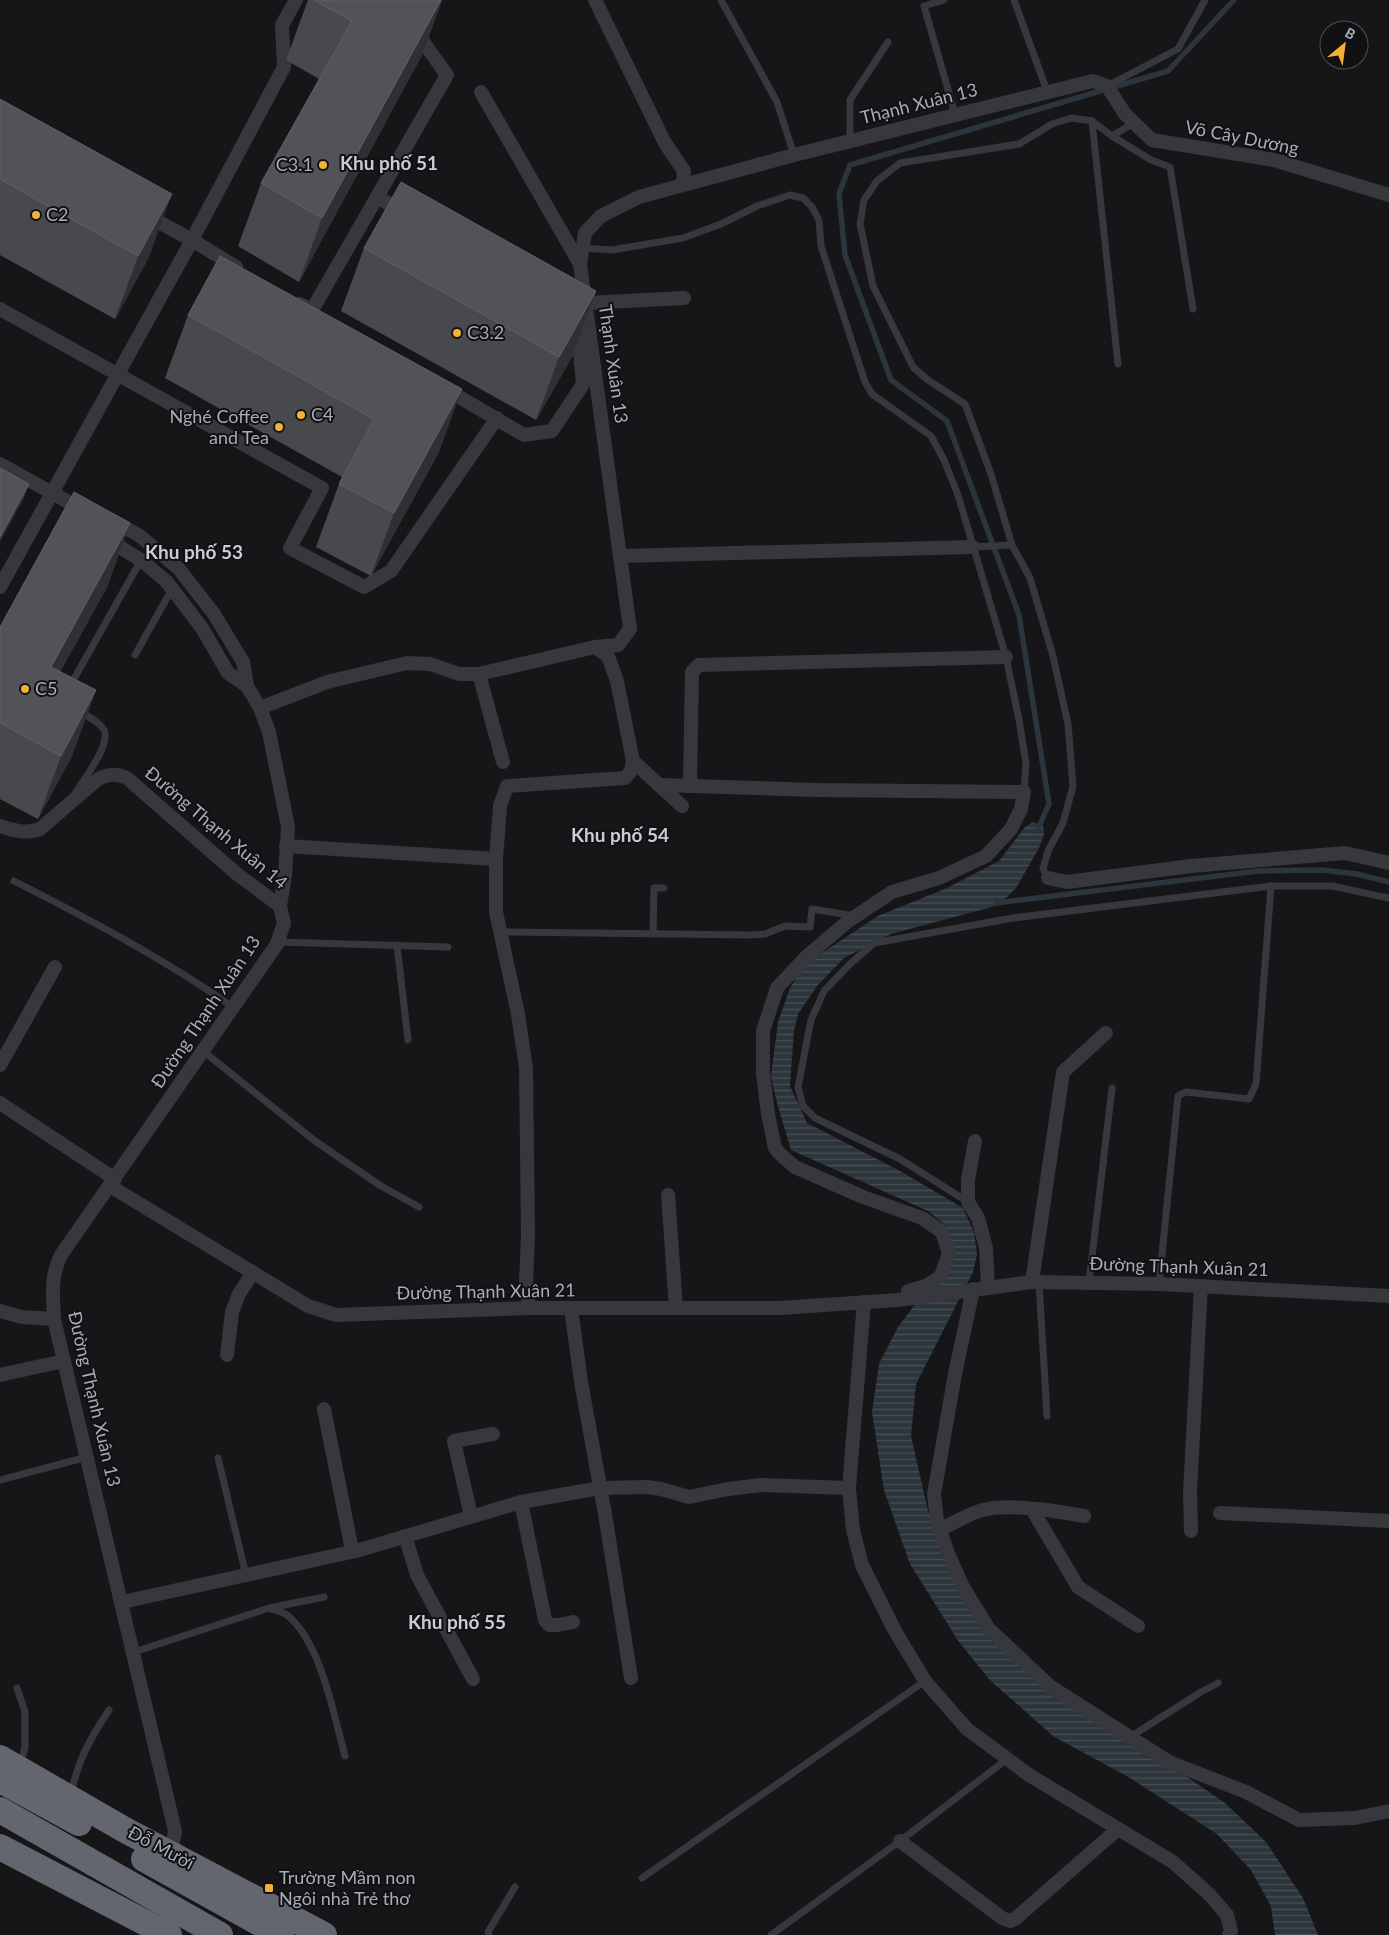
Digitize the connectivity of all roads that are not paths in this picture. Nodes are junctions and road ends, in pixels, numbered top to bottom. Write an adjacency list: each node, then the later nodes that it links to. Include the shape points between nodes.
1 (296, 0): 23 (street, via 282,25 284,67)
2 (393, 0): 20 (street, via 447,74)
3 (595, 0): 18 (street, via 665,143 684,171)
4 (720, 0): 17 (lane, via 777,102)
5 (944, 0): 12 (lane, via 924,6)
6 (1014, 0): 10 (lane)
7 (1205, 0): 9 (lane, via 1178,49)
8 (888, 42): 16 (lane, via 850,100)
9 (1107, 86): 10 (street, Thạnh Xuân 13, via 1093,81); 13 (street, Võ Cây Dương)
10 (1047, 91): 12 (street, Thạnh Xuân 13)
11 (480, 92): 25 (street)
12 (956, 114): 16 (street, Thạnh Xuân 13)
13 (1130, 119): 15 (lane); 19 (street, Võ Cây Dương, via 1152,140 1274,160)
14 (1092, 120): 15 (lane); 33 (lane); 40 (lane, via 1071,118 1052,124 1019,144 900,163 877,181 864,200 860,224 874,286 912,367 965,404 991,474)
15 (1112, 136): 32 (lane, via 1151,160 1170,167)
16 (850, 141): 17 (street, Thạnh Xuân 13)
17 (794, 155): 18 (street, Thạnh Xuân 13)
18 (683, 185): 24 (street, Thạnh Xuân 13, via 638,197 601,216 585,233)
19 (1389, 195)
20 (377, 197): 22 (street); 27 (street, via 316,313)
21 (134, 208): 23 (street)
22 (420, 222)
23 (192, 240): 26 (street); 34 (street)
24 (583, 248): 25 (street, Thạnh Xuân 13); 41 (lane, via 612,250 683,238 757,206 790,195 803,198 819,220 821,246 865,382 872,394 931,436 958,495)
25 (580, 264): 29 (street, Thạnh Xuân 13)
26 (246, 272)
27 (288, 297)
28 (684, 298): 29 (street)
29 (586, 304): 42 (street, Thạnh Xuân 13)
30 (568, 305): 36 (street, via 577,310 583,384 552,431 524,435)
31 (0, 309): 34 (street)
32 (1193, 309)
33 (1118, 364)
34 (119, 374): 36 (street, via 322,488 290,548 364,587 391,571); 38 (street)
35 (430, 379): 36 (street)
36 (497, 418)
37 (0, 464): 38 (street)
38 (52, 492): 44 (street); 50 (street, via 77,511 93,510 140,536 179,569 214,614 243,662)
39 (97, 534): 43 (street)
40 (1012, 545): 41 (lane); 65 (lane, via 1030,578 1053,656 1071,750 1073,786 1063,823 1048,851 1043,869)
41 (973, 548): 42 (street); 48 (lane)
42 (622, 556): 46 (street, Thạnh Xuân 13, via 630,630 618,645)
43 (141, 560): 45 (street); 51 (lane)
44 (0, 587)
45 (172, 588): 47 (lane); 50 (street, via 202,628 228,674)
46 (595, 647): 49 (street, Thạnh Xuân 13); 54 (street, via 608,656 617,681)
47 (135, 656)
48 (1006, 656): 57 (street, via 699,666 692,672); 58 (lane, via 1026,764)
49 (479, 674): 53 (street, Thạnh Xuân 13, via 460,674 430,664 406,663 327,682); 55 (street)
50 (247, 686): 53 (street)
51 (66, 693)
52 (70, 706): 59 (lane, via 95,720 104,730 106,744)
53 (260, 708): 62 (street, via 269,732 288,827)
54 (633, 761): 56 (street); 63 (street, via 632,771 625,778 507,786 500,806)
55 (503, 762)
56 (658, 785): 57 (street); 60 (street)
57 (690, 786): 58 (street)
58 (1024, 792): 71 (street, via 1011,829 986,856 939,878 892,892)
59 (68, 805): 61 (street, Đường Thạnh Xuân 14, via 40,829 18,832); 70 (street, Đường Thạnh Xuân 14, via 98,779 108,775 127,778 237,874)
60 (682, 806)
61 (0, 826)
62 (286, 846): 63 (street); 70 (street)
63 (496, 859): 72 (street, via 496,912)
64 (1389, 863): 65 (street, via 1345,853 1191,866 1067,882)
65 (1048, 878)
66 (14, 881): 78 (lane, via 82,915)
67 (1271, 886): 69 (lane, via 1332,886); 88 (lane, via 1013,918 874,943 824,991 811,1020 798,1087 803,1106 815,1118 900,1159); 93 (lane, via 1256,1084 1249,1099 1186,1092 1178,1096)
68 (664, 888): 73 (lane, via 654,888)
69 (1389, 898)
70 (280, 906): 74 (street, Đường Thạnh Xuân 13, via 284,923)
71 (856, 916): 73 (lane, via 812,909 810,927 785,926 765,934); 98 (street, via 806,957 777,988 764,1031 763,1074 775,1148 787,1162 863,1197 922,1218 942,1232 949,1253 941,1276 926,1286 899,1293)
72 (500, 932): 73 (lane); 100 (street, via 526,1068 526,1282)
73 (653, 934)
74 (278, 942): 75 (lane); 78 (street, Đường Thạnh Xuân 13)
75 (397, 945): 76 (lane); 80 (lane)
76 (448, 947)
77 (55, 967): 82 (street)
78 (233, 1007): 81 (street, Đường Thạnh Xuân 13)
79 (1106, 1034): 91 (street, via 1062,1072)
80 (408, 1040)
81 (203, 1051): 86 (street, Đường Thạnh Xuân 13); 89 (lane, via 315,1141)
82 (0, 1065)
83 (1112, 1088): 92 (lane)
84 (0, 1103): 86 (street, Đường Thạnh Xuân 21)
85 (975, 1141): 88 (street, via 968,1180)
86 (112, 1182): 90 (street, Đường Thạnh Xuân 21); 104 (street, Đường Thạnh Xuân 13, via 55,1268 52,1284)
87 (668, 1195): 102 (street)
88 (968, 1202): 95 (street, via 978,1218 986,1248)
89 (419, 1207)
90 (253, 1272): 100 (street, Đường Thạnh Xuân 21, via 308,1306 336,1314); 105 (street, via 232,1312)
91 (1035, 1282): 92 (street, Đường Thạnh Xuân 21); 95 (street, Đường Thạnh Xuân 21); 109 (lane)
92 (1089, 1282): 93 (street, Đường Thạnh Xuân 21)
93 (1159, 1284): 94 (street, Đường Thạnh Xuân 21)
94 (1201, 1286): 97 (street, Đường Thạnh Xuân 21); 123 (street, via 1190,1492)
95 (988, 1287): 96 (street, Đường Thạnh Xuân 21)
96 (970, 1289): 98 (street, Đường Thạnh Xuân 21); 122 (street, via 934,1494)
97 (1389, 1296)
98 (894, 1300): 99 (street, Đường Thạnh Xuân 21)
99 (864, 1302): 102 (street, Đường Thạnh Xuân 21, via 780,1308); 115 (street)
100 (529, 1308): 101 (street, Đường Thạnh Xuân 21)
101 (570, 1308): 102 (street, Đường Thạnh Xuân 21); 114 (street)
102 (676, 1308)
103 (0, 1311): 104 (street, via 22,1317)
104 (54, 1319): 106 (street, Đường Thạnh Xuân 13)
105 (228, 1355)
106 (64, 1360): 107 (street); 111 (street, Đường Thạnh Xuân 13)
107 (0, 1375)
108 (324, 1409): 125 (street, via 350,1545)
109 (1047, 1416)
110 (493, 1434): 119 (street, via 454,1441)
111 (87, 1457): 113 (lane); 128 (street, Đường Thạnh Xuân 13)
112 (218, 1458): 126 (lane)
113 (0, 1480)
114 (600, 1488): 115 (street, via 647,1487 689,1497 760,1485); 116 (street); 133 (street)
115 (849, 1488): 135 (street, via 853,1530 862,1565)
116 (520, 1502): 119 (street); 130 (street, via 545,1620 549,1625 558,1626)
117 (1032, 1509): 120 (street); 122 (street, via 983,1510); 131 (street, via 1078,1587)
118 (1220, 1513): 121 (street)
119 (471, 1516): 124 (street)
120 (1084, 1516)
121 (1389, 1520)
122 (940, 1529): 139 (street, via 960,1580 988,1628 1051,1687)
123 (1191, 1531)
124 (405, 1536): 125 (street); 134 (street, via 417,1575)
125 (356, 1551): 126 (street)
126 (246, 1575): 128 (street)
127 (324, 1597): 129 (lane)
128 (122, 1602): 132 (street, Đường Thạnh Xuân 13)
129 (269, 1608): 132 (lane); 140 (lane, via 286,1614 318,1661)
130 (573, 1622)
131 (1138, 1626)
132 (134, 1652): 149 (street, Đường Thạnh Xuân 13, via 175,1831)
133 (631, 1678)
134 (473, 1679)
135 (925, 1681): 141 (street, via 968,1729); 150 (lane)
136 (1218, 1683): 139 (lane)
137 (17, 1688): 142 (lane, via 26,1712 25,1747)
138 (109, 1710): 143 (lane, via 90,1739 76,1770)
139 (1129, 1737): 145 (street, via 1169,1762 1246,1792 1299,1820 1355,1818)
140 (345, 1756)
141 (1007, 1759): 146 (street); 147 (lane)
142 (6, 1768): 143 (highway, Đỗ Mười); 149 (highway, Đỗ Mười)
143 (70, 1798): 149 (highway, Đỗ Mười, via 125,1830)
144 (0, 1810): 153 (highway)
145 (1389, 1811)
146 (1118, 1829): 147 (street, via 1010,1921); 158 (street, via 1173,1862 1210,1895 1227,1915)
147 (900, 1842): 157 (lane)
148 (1, 1849): 152 (highway)
149 (168, 1862): 154 (highway, Đỗ Mười); 155 (highway, Đỗ Mười)
150 (642, 1878)
151 (515, 1886): 156 (lane)
152 (169, 1935)
153 (220, 1935)
154 (281, 1935)
155 (324, 1935)
156 (489, 1935)
157 (771, 1935)
158 (1229, 1935)

